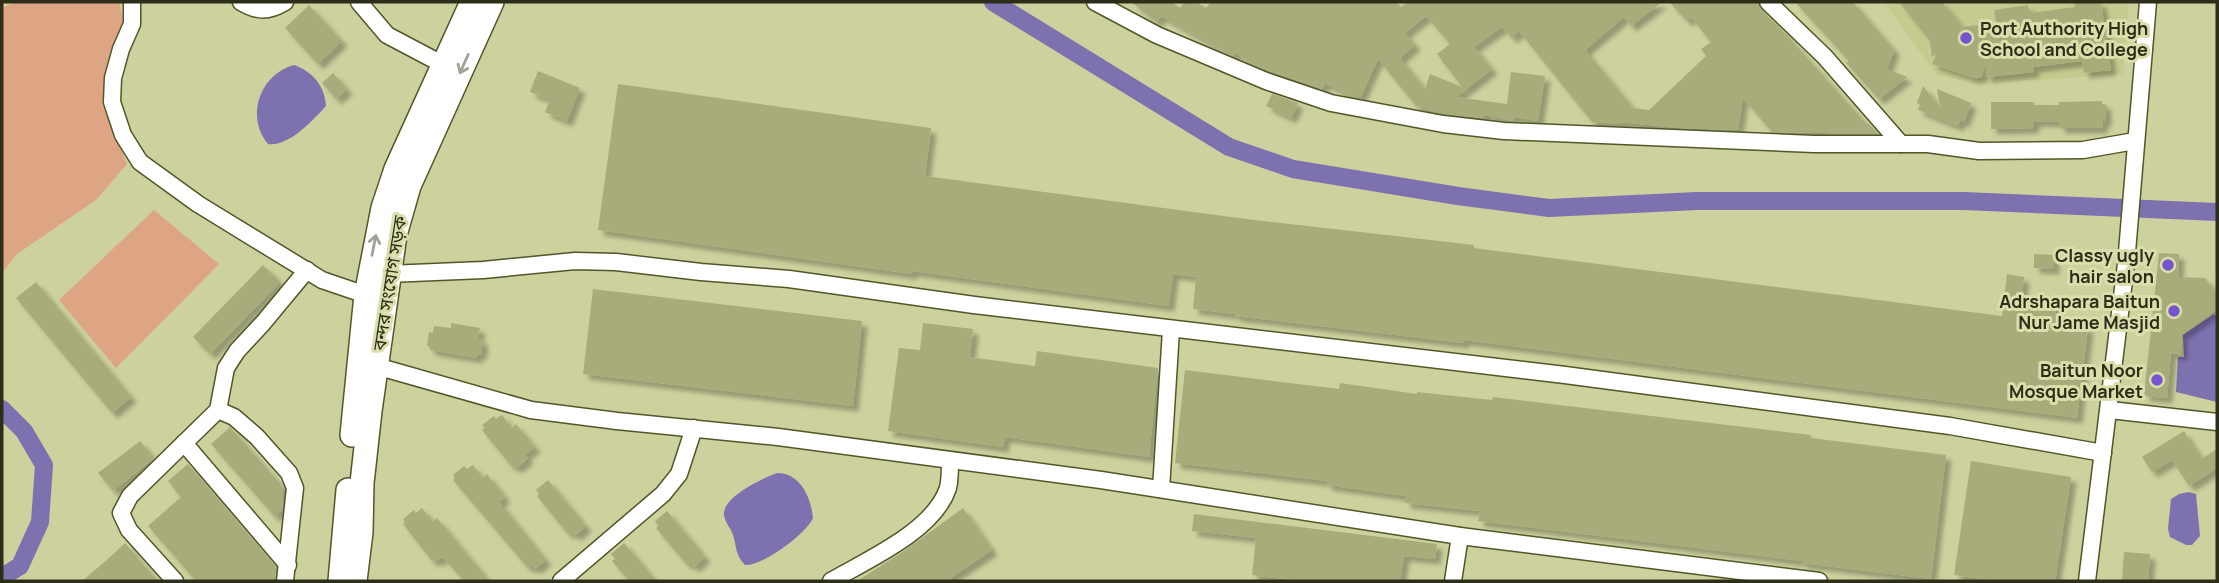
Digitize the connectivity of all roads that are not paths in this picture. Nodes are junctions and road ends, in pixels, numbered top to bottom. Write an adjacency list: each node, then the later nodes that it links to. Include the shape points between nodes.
1 (132, 2): 13 (street, via 132,24 116,69 112,102 123,135 140,162)
2 (241, 2): 3 (street, via 261,11)
3 (285, 2)
4 (359, 2): 10 (street, via 387,34)
5 (472, 2): 10 (highway, বন্দর সংযোগ সড়ক)
6 (492, 2): 14 (highway, বন্দর সংযোগ সড়ক, one-way to 14, via 401,209)
7 (1095, 2): 11 (street, via 1238,71 1331,103 1409,119 1504,131 1814,145)
8 (1768, 2): 11 (street, via 1825,57)
9 (2148, 2): 12 (street)
10 (442, 64): 15 (highway, বন্দর সংযোগ সড়ক, one-way to 10, via 374,244 392,182)
11 (1901, 144): 12 (street, via 1979,151)
12 (2135, 145): 19 (street)
13 (307, 270): 15 (street); 18 (street, via 226,368)
14 (388, 274): 16 (street, via 616,262 789,279); 17 (highway, বন্দর সংযোগ সড়ক)
15 (366, 295): 29 (highway, বন্দর সংযোগ সড়ক)
16 (1171, 330): 23 (street, via 1565,375 1950,426); 25 (street)
17 (376, 366): 21 (street, via 531,410); 30 (highway, বন্দর সংযোগ সড়ক)
18 (218, 410): 22 (street); 27 (street, via 257,437 289,472 295,488)
19 (2110, 410): 20 (street); 23 (street)
20 (2217, 422)
21 (694, 428): 24 (street); 31 (street, via 679,474 663,494)
22 (184, 443): 27 (street); 28 (street, via 130,496 121,513 129,530)
23 (2103, 453): 35 (street)
24 (950, 461): 25 (street); 32 (street, via 949,487 928,519)
25 (1161, 489): 26 (street)
26 (1460, 536): 33 (street); 34 (street)
27 (287, 573)
28 (175, 581)
29 (340, 581)
30 (355, 581)
31 (561, 581)
32 (831, 581)
33 (1453, 581)
34 (1819, 581)
35 (2087, 581)

